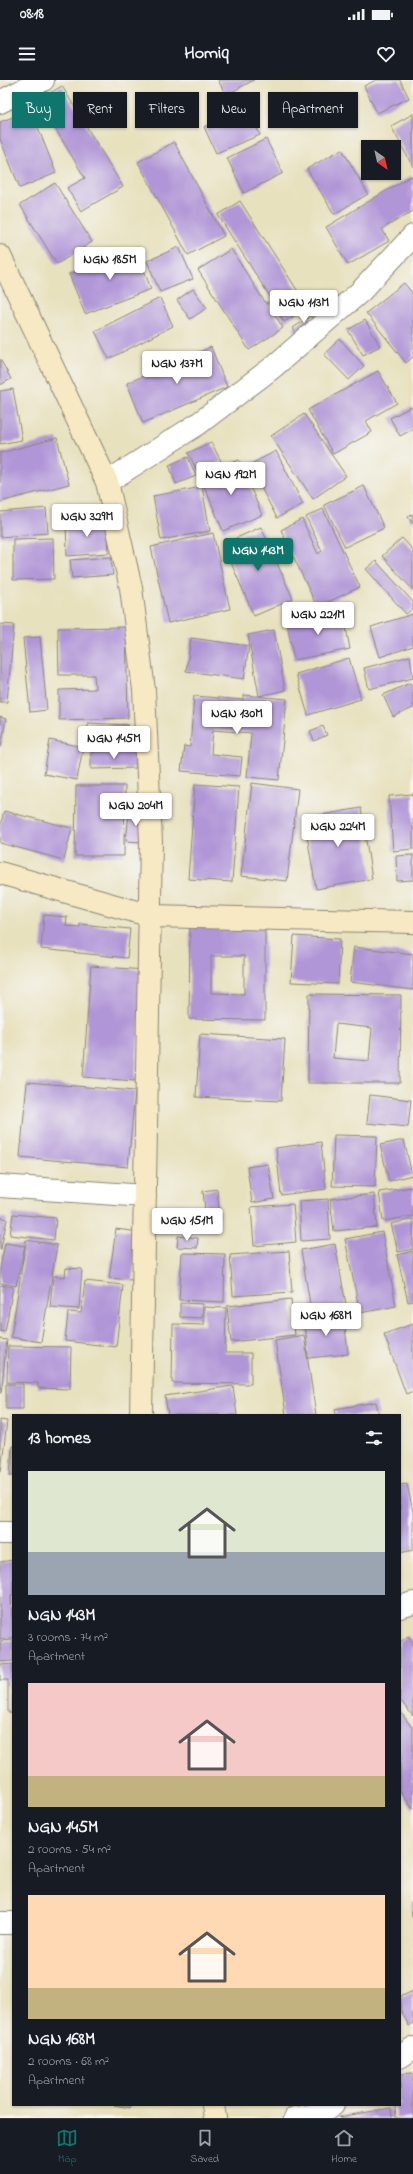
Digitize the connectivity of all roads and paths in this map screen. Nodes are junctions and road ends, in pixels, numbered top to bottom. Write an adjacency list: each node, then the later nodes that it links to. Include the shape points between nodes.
1 (43, 80): 2 (street)
2 (0, 102)
3 (413, 236): 5 (street, via 360,292 272,368 198,424)
4 (0, 256): 5 (street)
5 (107, 482): 7 (street, via 131,588 144,690 151,841)
6 (0, 873): 7 (street)
7 (151, 916): 8 (street); 10 (street)
8 (413, 922)
9 (0, 1186): 10 (street)
10 (145, 1196): 11 (street)
11 (141, 1414)
12 (0, 1533): 13 (street)
13 (12, 1533)
14 (413, 1603): 15 (street)
15 (401, 1607)
16 (0, 1923): 17 (street)
17 (12, 1923)
18 (413, 2048): 19 (street)
19 (401, 2056)
20 (213, 2106): 22 (street)
21 (332, 2106): 23 (street, via 320,2114)
22 (215, 2118)
23 (295, 2118)

